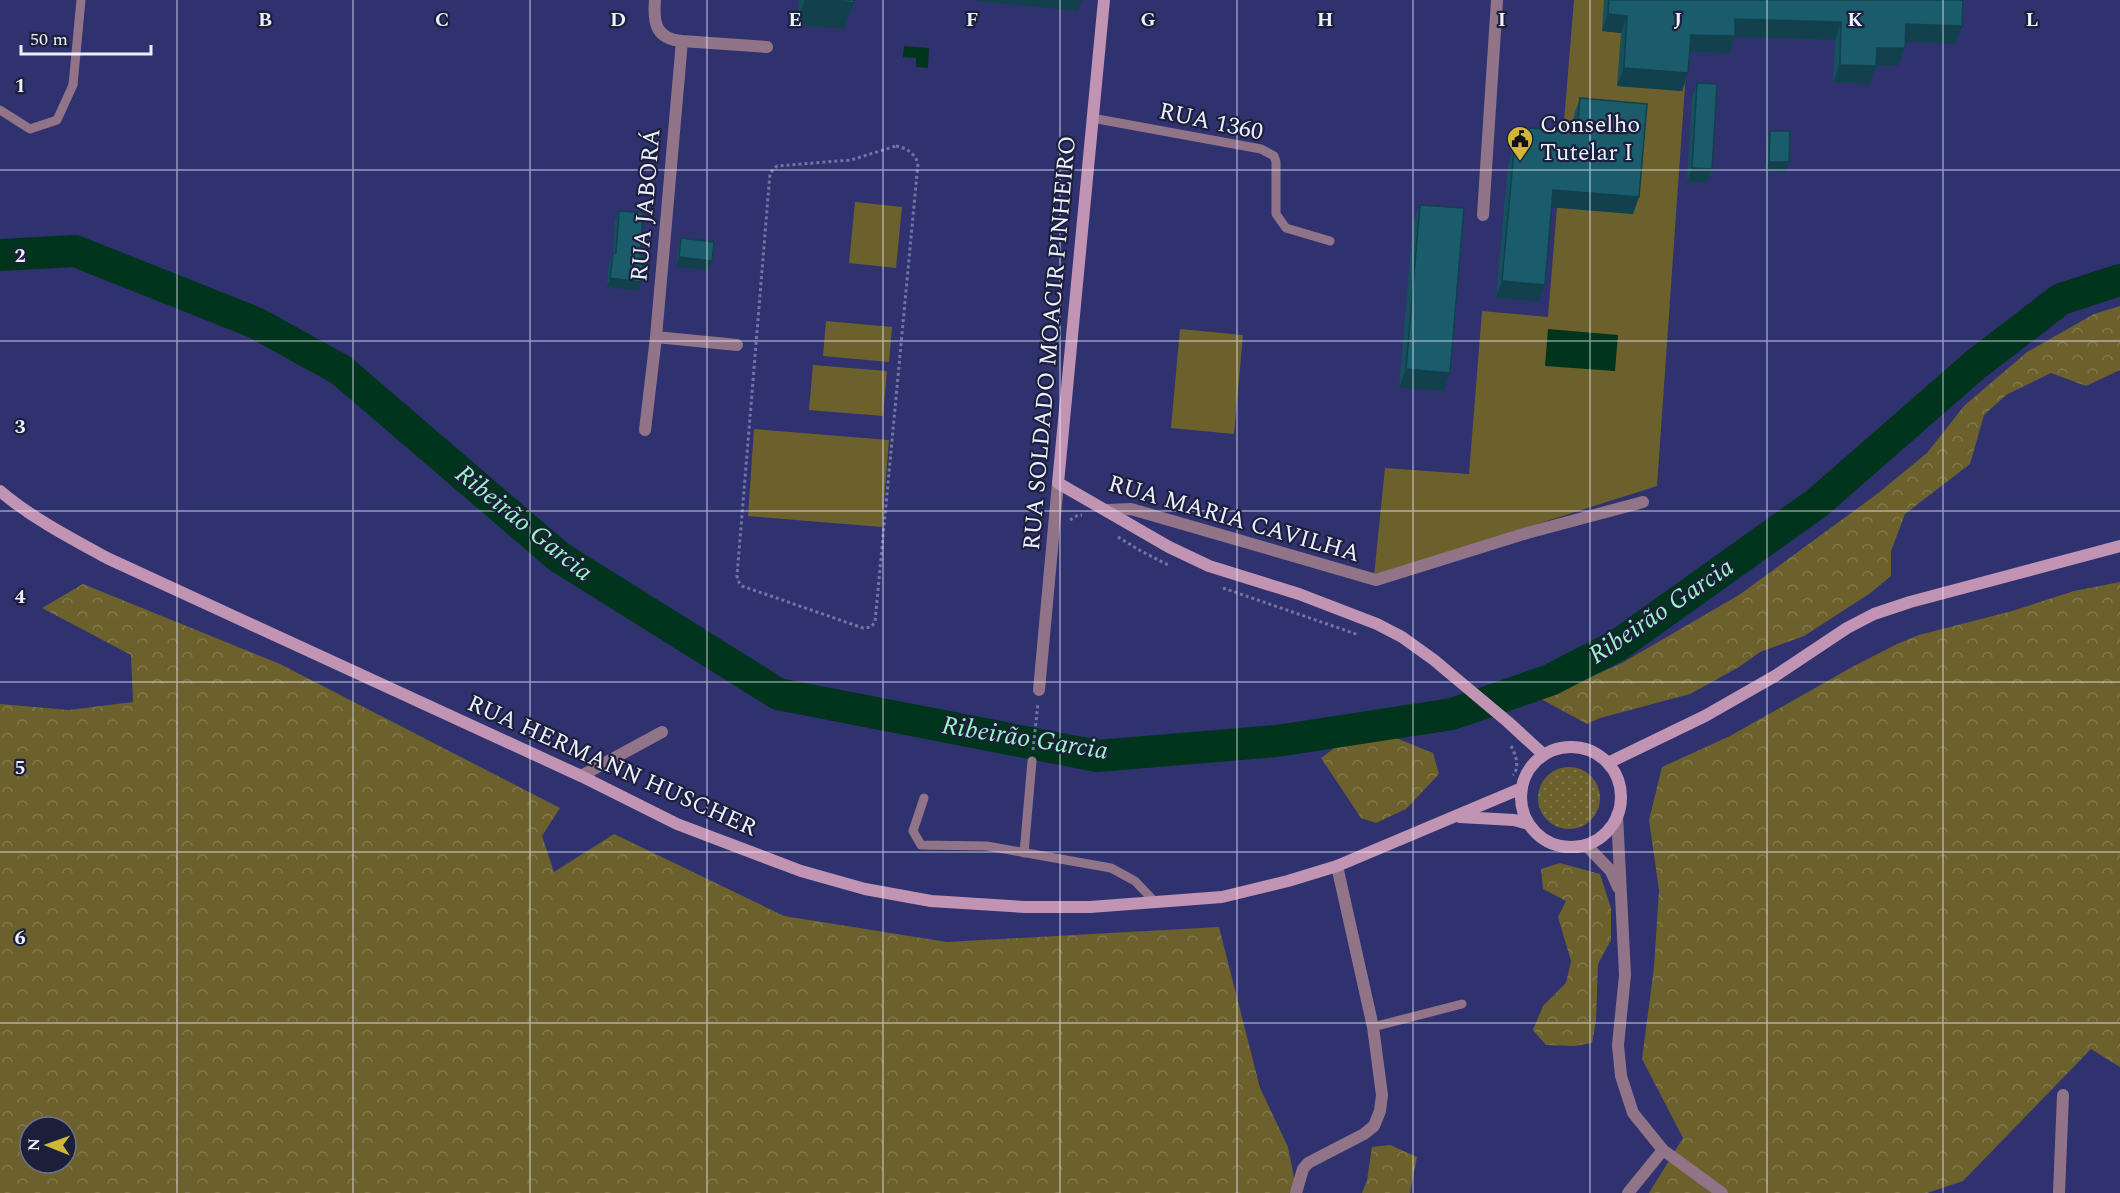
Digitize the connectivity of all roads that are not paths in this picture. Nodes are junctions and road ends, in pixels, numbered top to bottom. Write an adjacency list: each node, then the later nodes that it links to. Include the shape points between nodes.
1 (81, 0): 7 (lane, via 73,84 57,120 30,129)
2 (655, 0): 5 (street, via 655,21 660,33 668,40)
3 (1104, 0): 8 (main road, RUA SOLDADO MOACIR PINHEIRO)
4 (1497, 0): 9 (street)
5 (682, 41): 6 (street); 11 (street, RUA JABORÁ)
6 (767, 47)
7 (0, 110)
8 (1092, 118): 10 (lane, RUA 1360, via 1261,149 1274,156 1276,162 1276,214 1286,228); 14 (main road, RUA SOLDADO MOACIR PINHEIRO)
9 (1483, 215)
10 (1329, 241)
11 (656, 337): 12 (street); 13 (street, RUA JABORÁ)
12 (737, 345)
13 (645, 430)
14 (1058, 483): 17 (main road, RUA MARIA CAVILHA); 19 (street, RUA SOLDADO MOACIR PINHEIRO)
15 (0, 491): 24 (main road, RUA HERMANN HUSCHER, via 23,509 107,558)
16 (1642, 502): 17 (street, RUA MARIA CAVILHA, via 1376,580 1131,509)
17 (1106, 510): 21 (main road, via 1209,566 1299,594 1402,637)
18 (2120, 546): 23 (main road, via 1874,614 1705,716)
19 (1039, 690)
20 (662, 732): 24 (street)
21 (1544, 755): 23 (main road, via 1570,747 1597,754); 25 (main road, via 1530,769)
22 (1032, 761): 31 (lane)
23 (1608, 763): 27 (main road, via 1620,788)
24 (581, 776): 34 (main road, RUA HERMANN HUSCHER, via 677,824 801,871 865,889 931,901 1025,907)
25 (1522, 788): 28 (main road, RUA HERMANN HUSCHER); 29 (main road, via 1522,807)
26 (924, 798): 31 (lane, via 913,831 921,845 987,846)
27 (1617, 815): 30 (main road, via 1605,834); 33 (street)
28 (1456, 816): 29 (main road, RUA HERMANN HUSCHER); 32 (main road, RUA HERMANN HUSCHER)
29 (1529, 824): 30 (main road, via 1550,843 1564,847)
30 (1586, 845): 33 (street, via 1611,871)
31 (1024, 853): 34 (lane, via 1111,868 1135,881)
32 (1337, 866): 34 (main road, RUA HERMANN HUSCHER, via 1221,897); 36 (street)
33 (1621, 894): 38 (street, via 1625,975 1618,1045 1622,1076 1633,1113)
34 (1156, 903)
35 (1462, 1004): 36 (lane)
36 (1373, 1027): 39 (street, via 1382,1095 1374,1126 1308,1163)
37 (2063, 1095): 42 (street)
38 (1663, 1150): 40 (street); 41 (street)
39 (1296, 1193)
40 (1628, 1193)
41 (1722, 1193)
42 (2060, 1193)

